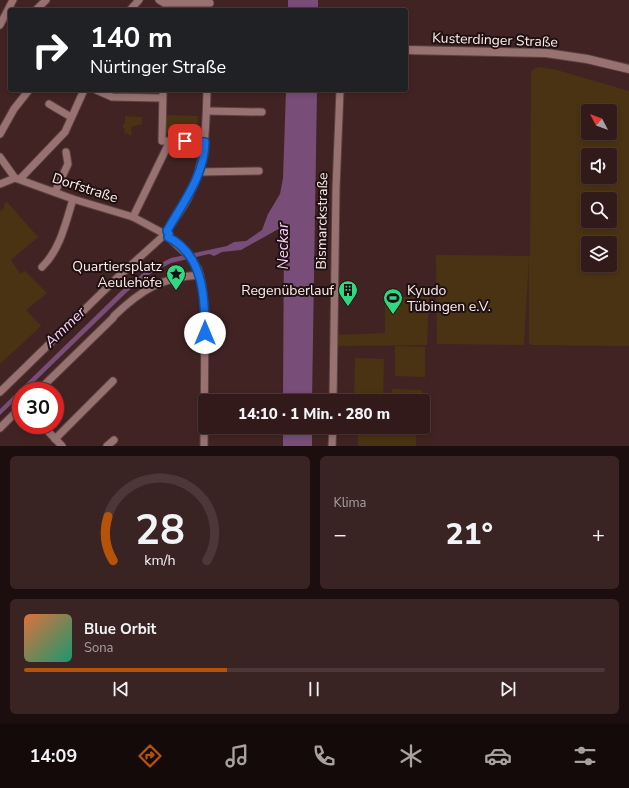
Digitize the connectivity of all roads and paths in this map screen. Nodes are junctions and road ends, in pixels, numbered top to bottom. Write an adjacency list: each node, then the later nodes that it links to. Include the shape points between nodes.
1 (46, 0): 5 (street)
2 (139, 0): 6 (street)
3 (162, 4): 4 (street)
4 (210, 4)
5 (38, 8)
6 (132, 8)
7 (408, 50): 8 (street, Kusterdinger Straße, via 546,53)
8 (629, 69)
9 (28, 92): 22 (street)
10 (83, 92): 21 (street)
11 (100, 92): 16 (street)
12 (117, 92): 16 (street)
13 (162, 92): 17 (street)
14 (207, 92): 19 (street)
15 (340, 92): 40 (street, Bismarckstraße)
16 (117, 98): 17 (street)
17 (162, 98): 24 (street, via 162,141)
18 (49, 104): 21 (street)
19 (207, 112): 20 (street); 23 (street)
20 (262, 112)
21 (71, 117): 29 (street, via 61,138)
22 (0, 134)
23 (205, 142): 24 (street); 28 (street)
24 (168, 144): 33 (street)
25 (66, 152): 31 (street, via 68,164)
26 (0, 157): 29 (street)
27 (259, 171): 28 (street)
28 (199, 172): 34 (street, via 184,205)
29 (18, 178): 30 (street); 31 (street, Dorfstraße)
30 (0, 184)
31 (55, 192): 32 (street, Dorfstraße)
32 (73, 199): 33 (street, Dorfstraße); 35 (street, via 56,248)
33 (133, 217): 34 (street, Dorfstraße)
34 (164, 234): 36 (street, Dorfstraße, via 190,257); 39 (street)
35 (42, 267)
36 (200, 275): 38 (street, via 181,276 156,284 133,298); 49 (street, Dorfstraße, via 205,310)
37 (113, 381): 45 (street)
38 (47, 382)
39 (0, 392)
40 (333, 394)
41 (12, 416): 42 (street)
42 (0, 428)
43 (50, 434): 45 (street)
44 (333, 434): 50 (street)
45 (55, 439): 47 (street)
46 (114, 440): 48 (street)
47 (62, 446)
48 (107, 446)
49 (204, 446)
50 (332, 446)

